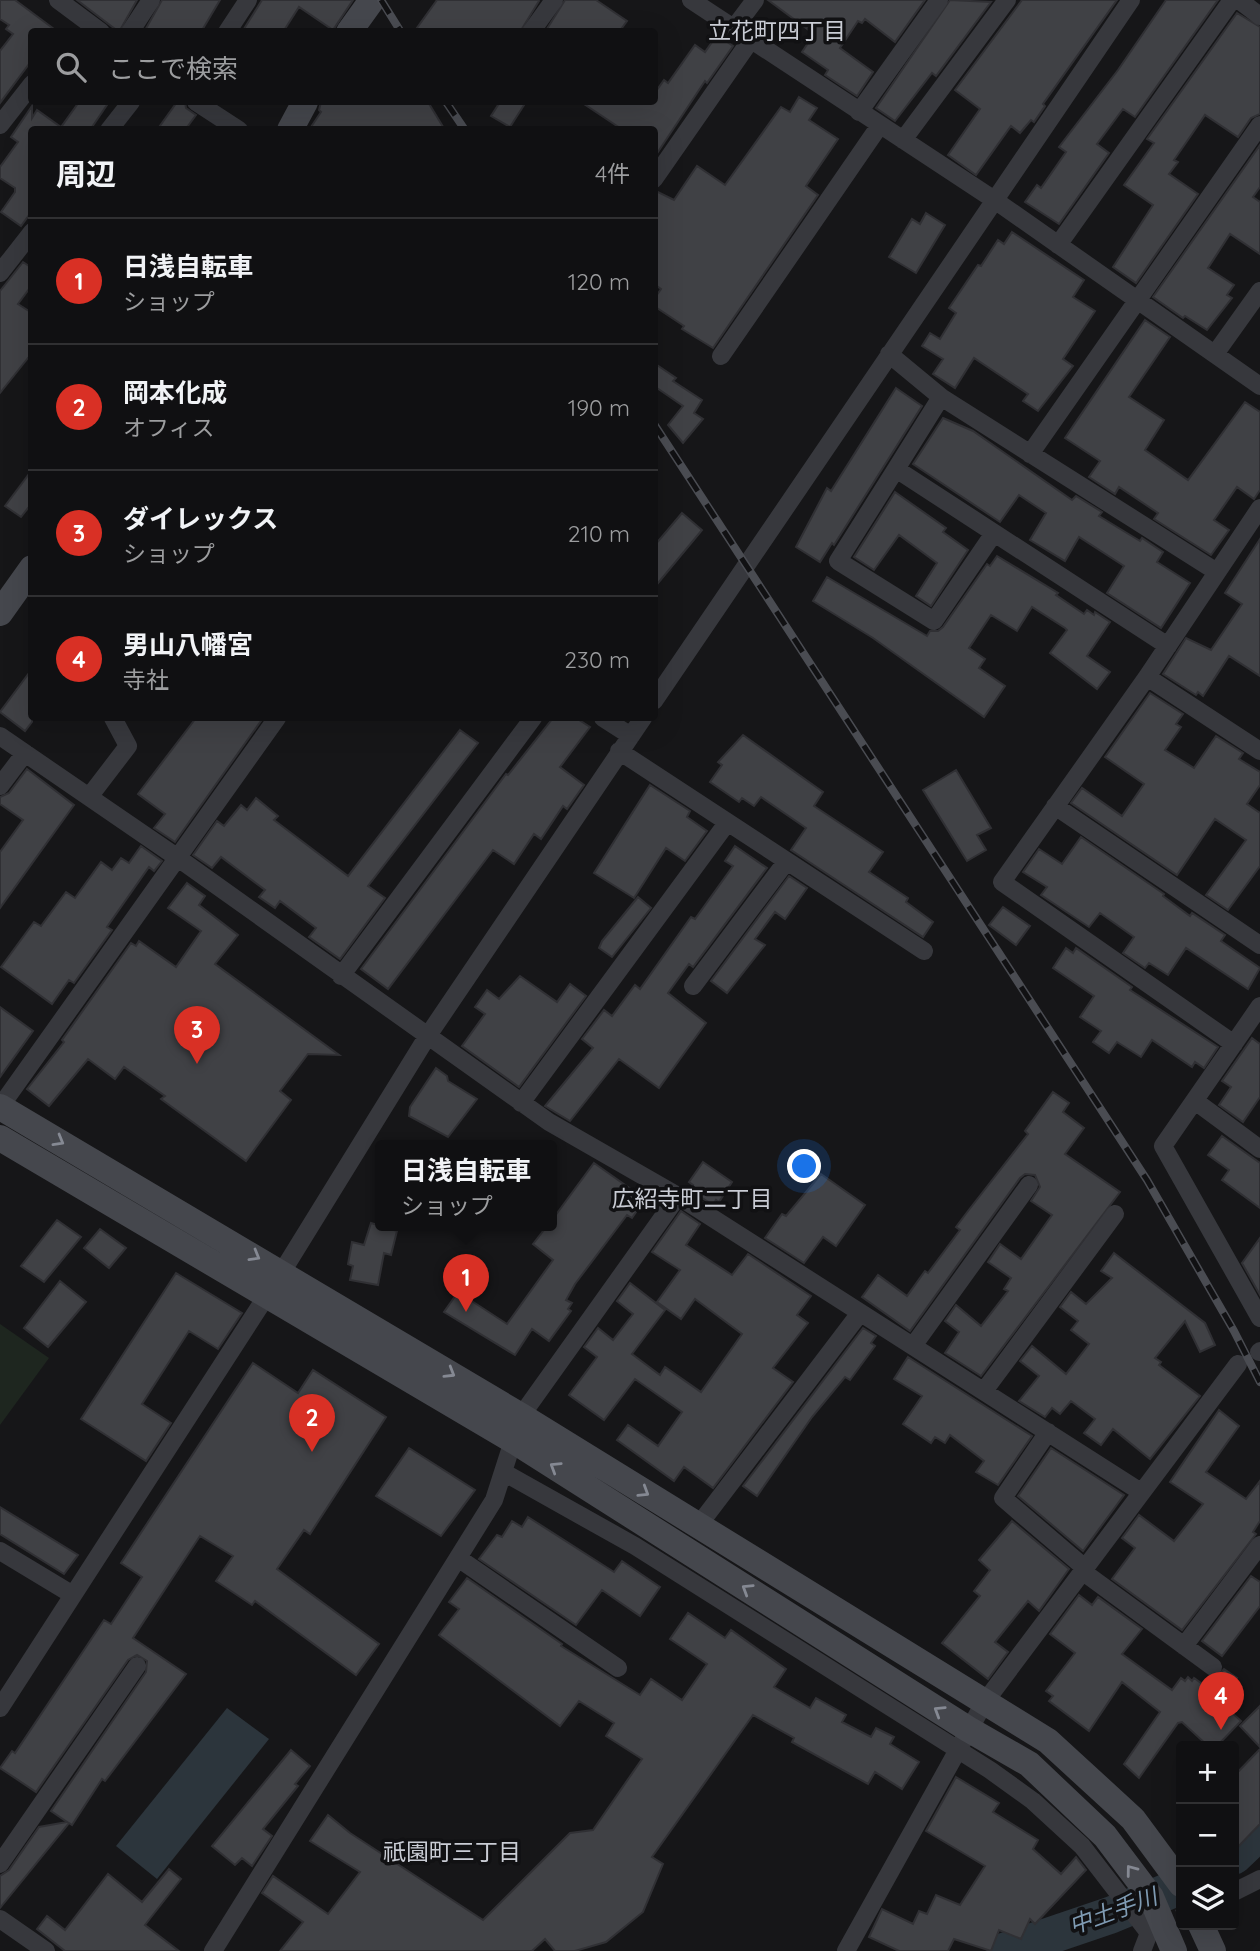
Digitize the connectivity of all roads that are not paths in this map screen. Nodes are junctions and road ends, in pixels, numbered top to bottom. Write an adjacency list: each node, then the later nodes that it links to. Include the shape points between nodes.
1 (58, 0): 14 (street)
2 (151, 0): 15 (street)
3 (248, 0): 16 (street)
4 (372, 0): 17 (street)
5 (554, 0): 18 (street)
6 (691, 0): 19 (street)
7 (755, 0): 19 (street)
8 (939, 0): 25 (street)
9 (1007, 0): 34 (street)
10 (1131, 0): 36 (street)
11 (1232, 0): 38 (street)
12 (1239, 0): 13 (street)
13 (1260, 16)
14 (77, 25)
15 (133, 28)
16 (230, 28)
17 (352, 28)
18 (534, 28)
19 (734, 28): 20 (street)
20 (750, 41): 25 (street); 35 (street)
21 (28, 89): 27 (street)
22 (129, 105): 30 (street)
23 (200, 105): 26 (street)
24 (303, 105): 33 (street)
25 (859, 112): 28 (street)
26 (215, 115): 31 (street); 32 (street)
27 (0, 125)
28 (880, 125): 34 (street); 44 (street)
29 (1260, 125): 41 (street)
30 (112, 126)
31 (207, 126)
32 (233, 126)
33 (292, 126)
34 (904, 140): 36 (street)
35 (658, 173)
36 (993, 199): 38 (street); 42 (street)
37 (28, 237): 39 (street)
38 (1058, 244): 41 (street)
39 (0, 273)
40 (1260, 291): 43 (street)
41 (1136, 299): 43 (street); 47 (street)
42 (889, 354): 46 (street); 56 (street)
43 (1215, 354): 45 (street)
44 (721, 356)
45 (1260, 386)
46 (941, 397): 47 (street); 48 (street)
47 (1030, 454): 51 (street)
48 (896, 469): 50 (street); 50 (street, via 838,561 934,621)
49 (1260, 508): 51 (street)
50 (994, 533): 54 (street)
51 (1217, 572): 54 (street)
52 (28, 574): 53 (street)
53 (0, 613)
54 (1168, 646): 55 (street)
55 (1147, 677): 65 (street); 69 (street)
56 (658, 695)
57 (115, 721): 68 (street, via 128,746)
58 (275, 721): 71 (street)
59 (531, 721): 75 (street)
60 (608, 721): 63 (street)
61 (641, 721): 63 (street)
62 (0, 736): 66 (street)
63 (631, 736): 64 (street)
64 (619, 751): 70 (street); 78 (street)
65 (1260, 751)
66 (25, 753): 67 (street); 68 (street)
67 (0, 786)
68 (89, 797): 71 (street)
69 (1055, 806): 73 (street); 79 (street, via 1002,882)
70 (727, 823): 72 (street); 81 (street)
71 (178, 858): 75 (street); 82 (street)
72 (786, 862): 74 (street); 76 (street)
73 (1260, 945)
74 (924, 951)
75 (341, 975): 78 (street)
76 (693, 986)
77 (1260, 1006): 79 (street)
78 (427, 1037): 81 (street); 88 (street)
79 (1234, 1044): 80 (street)
80 (1195, 1101): 84 (street); 91 (street, via 1163,1146)
81 (522, 1103): 86 (street)
82 (0, 1107): 88 (street, one-way to 88)
83 (0, 1138): 89 (street)
84 (1260, 1149)
85 (1029, 1185): 92 (street)
86 (678, 1196): 90 (street); 95 (street)
87 (1115, 1214): 94 (street)
88 (282, 1272): 89 (street); 95 (street, one-way to 95)
89 (265, 1296): 95 (street); 104 (street)
90 (860, 1313): 92 (street); 99 (street)
91 (1260, 1318)
92 (913, 1346): 94 (street)
93 (1238, 1364): 98 (street)
94 (984, 1391): 96 (street)
95 (518, 1428): 97 (street); 99 (street, one-way to 99); 111 (street, one-way to 95)
96 (1048, 1432): 98 (street); 103 (street, via 1003,1498)
97 (503, 1472): 102 (street, via 494,1500); 111 (street)
98 (1141, 1492): 103 (street)
99 (698, 1526): 109 (street)
100 (1260, 1545): 105 (street)
101 (0, 1551): 104 (street)
102 (458, 1558): 108 (street); 120 (street)
103 (1084, 1569): 105 (street); 109 (street)
104 (73, 1595): 110 (street)
105 (1184, 1646): 107 (street)
106 (137, 1666): 112 (street)
107 (1213, 1667)
108 (618, 1668)
109 (984, 1703): 111 (street); 113 (street, via 1048,1741 1124,1810)
110 (0, 1708)
111 (962, 1739): 118 (street, via 1082,1846 1117,1889); 121 (street); 122 (street, one-way to 111, via 1151,1897 1105,1836 1029,1764)
112 (0, 1864)
113 (1176, 1878)
114 (1260, 1879): 115 (street)
115 (1239, 1890)
116 (0, 1919): 119 (street)
117 (1203, 1930): 123 (street)
118 (1140, 1945)
119 (46, 1951)
120 (213, 1951)
121 (846, 1951)
122 (1174, 1951)
123 (1213, 1951)

